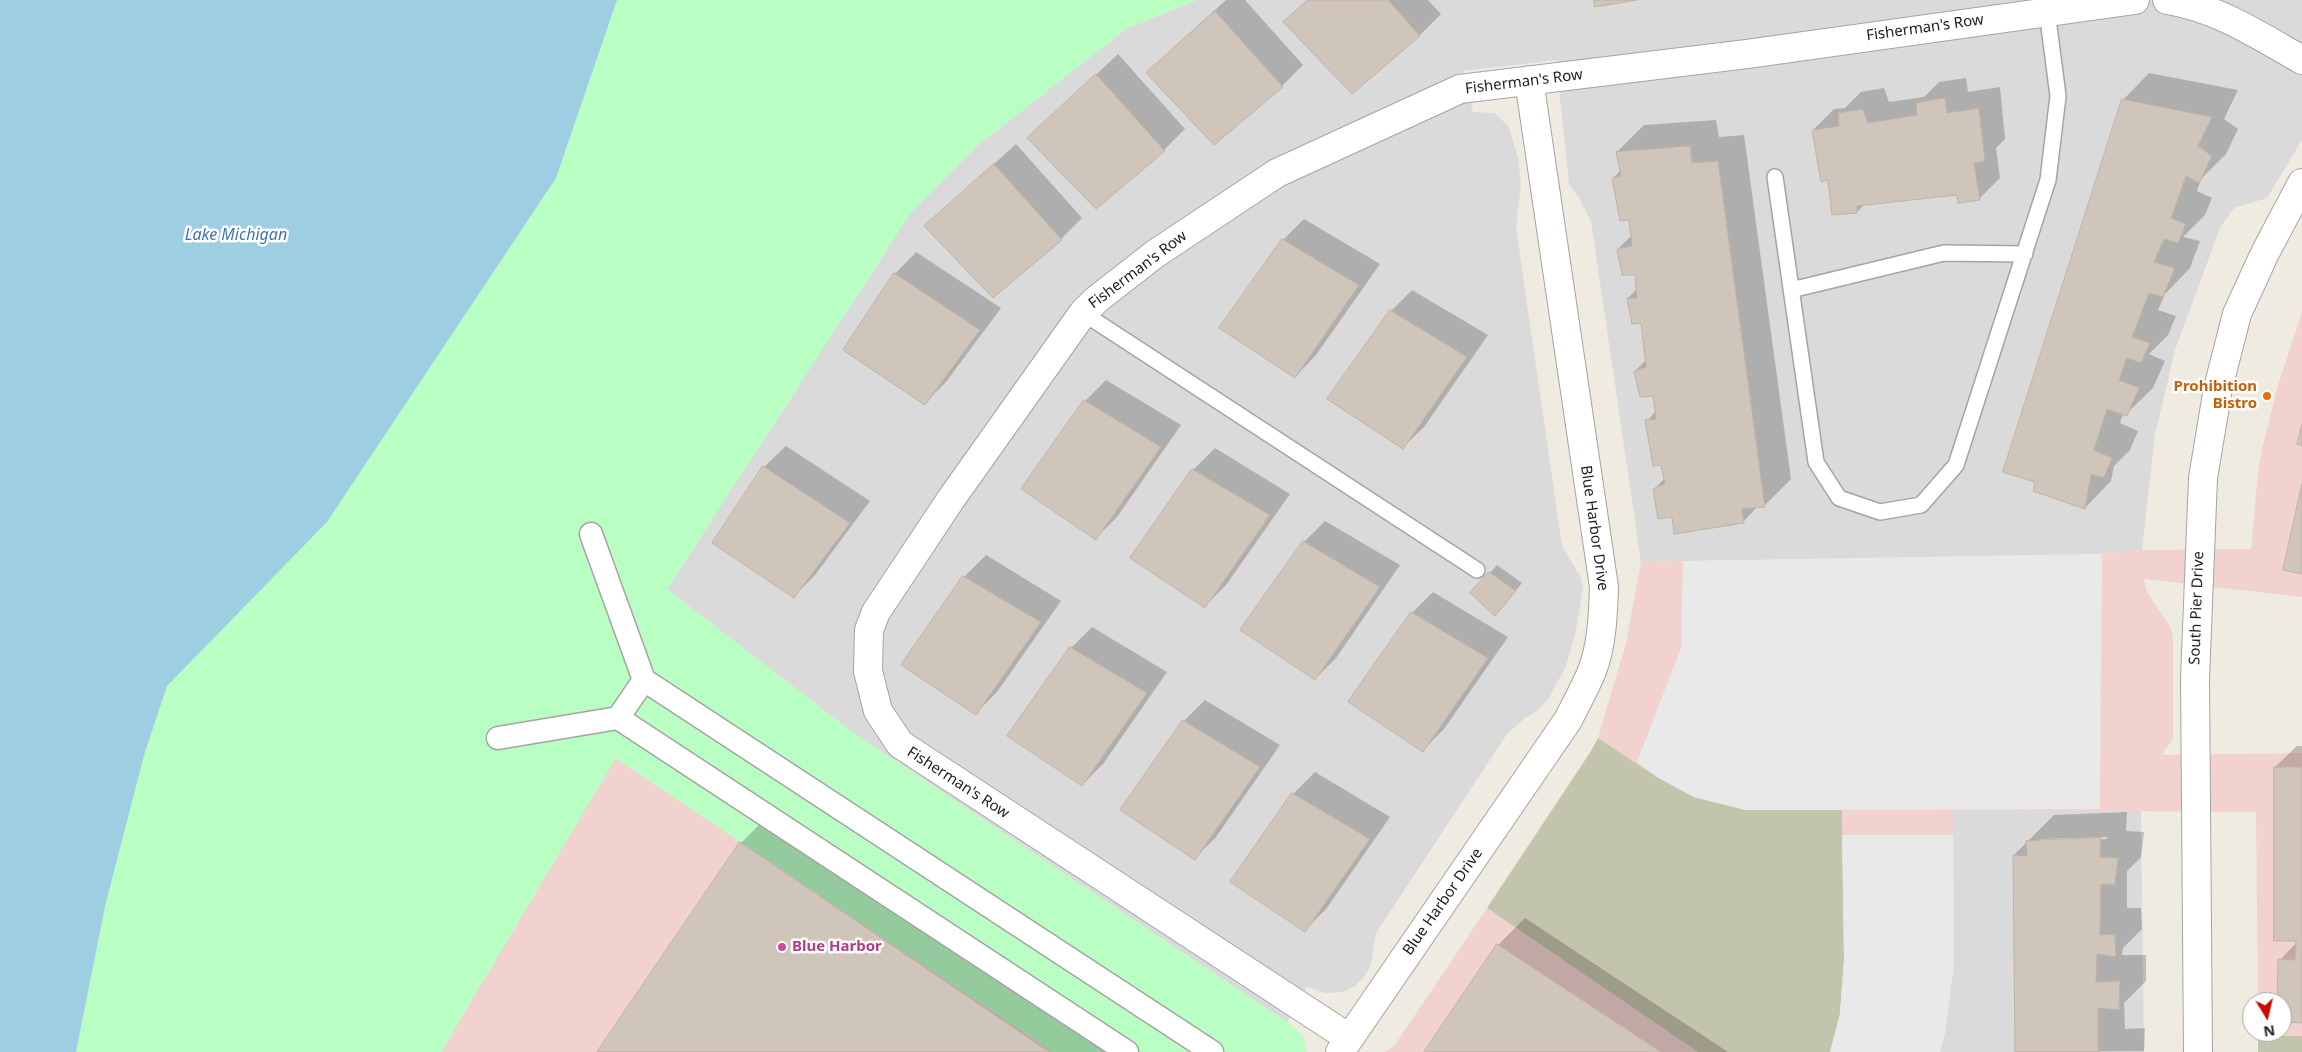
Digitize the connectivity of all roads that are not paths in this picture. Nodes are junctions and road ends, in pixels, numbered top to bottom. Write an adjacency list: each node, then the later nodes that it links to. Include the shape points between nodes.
1 (2135, 0): 3 (street, Fisherman's Row)
2 (2167, 0): 4 (street, via 2224,16)
3 (2047, 11): 5 (street, Fisherman's Row, via 1746,54); 8 (lane, via 2058,96 2048,180)
4 (2302, 60)
5 (1529, 80): 10 (street, Fisherman's Row, via 1460,89 1277,173 1154,254); 16 (street, Blue Harbor Drive, via 1604,587 1598,644 1592,670 1568,720)
6 (1775, 177): 9 (lane)
7 (2302, 183): 19 (street, South Pier Drive, via 2237,314 2218,388 2203,478 2195,679)
8 (2024, 254): 9 (lane, via 1944,253); 9 (lane, via 1956,465 1921,505 1880,512 1839,498 1816,462)
9 (1791, 290)
10 (1084, 313): 12 (lane); 16 (street, Fisherman's Row, via 951,499 876,612 869,630 868,671 878,711 900,744)
11 (591, 534): 13 (street)
12 (1477, 570)
13 (644, 680): 14 (street); 18 (street)
14 (618, 718): 15 (street); 17 (street)
15 (498, 738)
16 (1344, 1045)
17 (1127, 1052)
18 (1212, 1052)
19 (2198, 1052)

